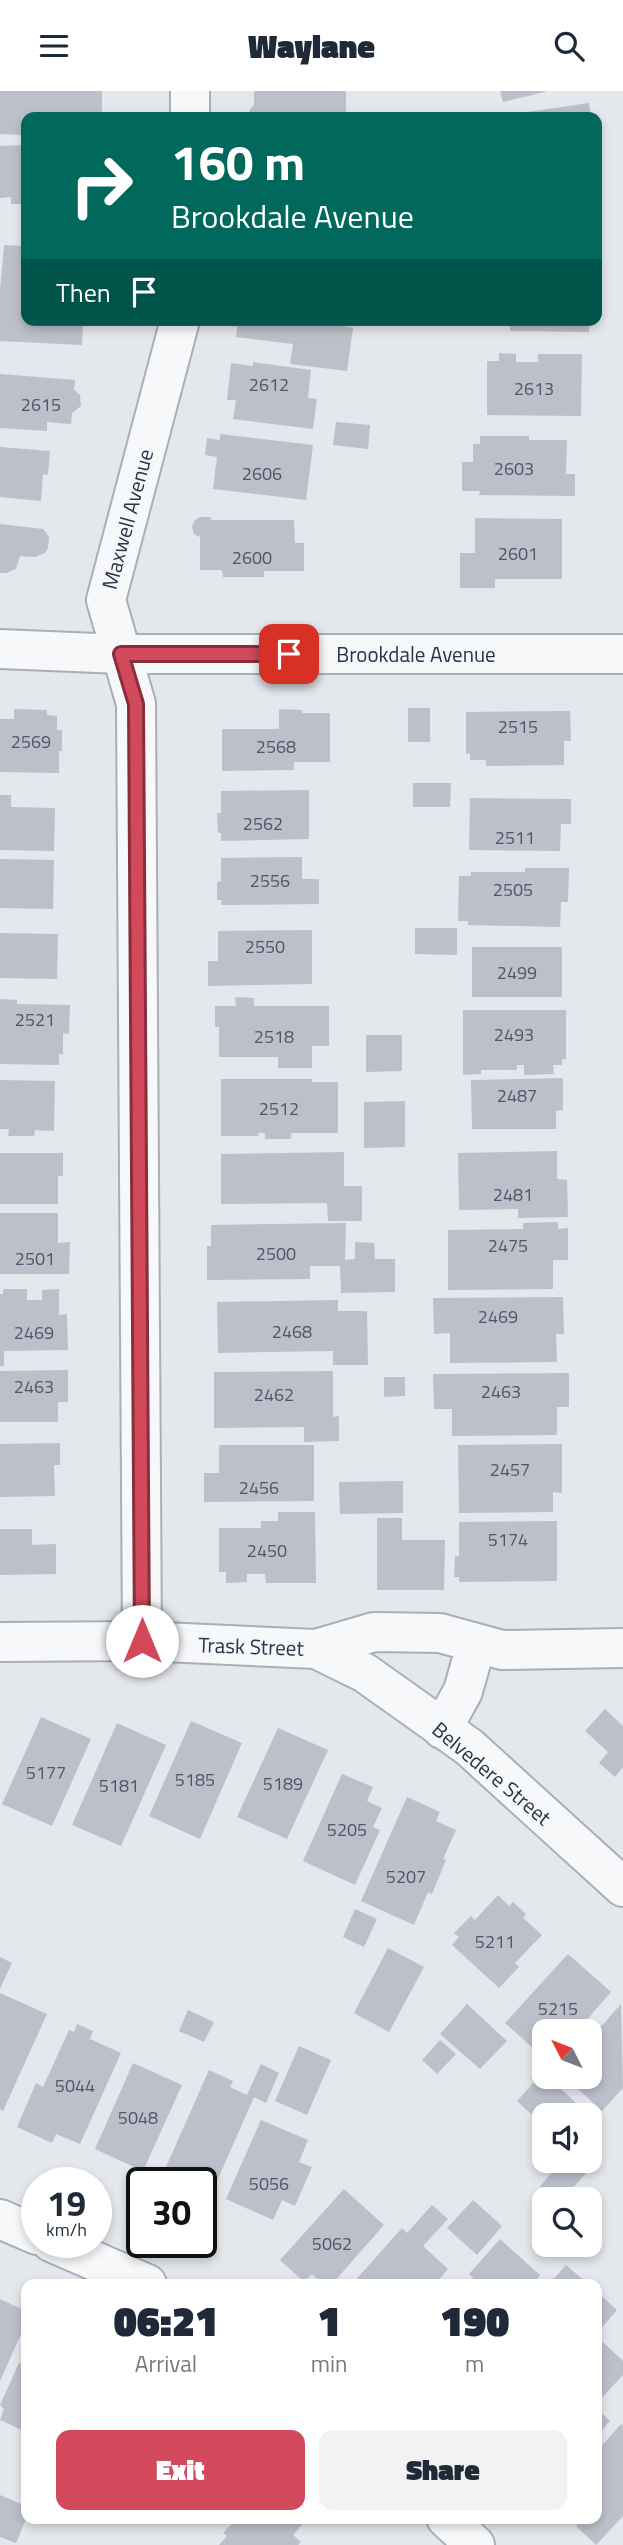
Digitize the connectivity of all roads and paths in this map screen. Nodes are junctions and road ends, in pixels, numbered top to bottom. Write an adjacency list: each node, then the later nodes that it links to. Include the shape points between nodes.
1 (190, 91): 2 (street)
2 (190, 112)
3 (178, 326): 6 (street, Maxwell Avenue, via 106,600)
4 (0, 649): 6 (street, Brookdale Avenue)
5 (623, 653): 6 (street, Brookdale Avenue)
6 (121, 654): 7 (street, Maxwell Avenue, via 136,704)
7 (142, 1641): 8 (street, Trask Street); 11 (street, Trask Street)
8 (0, 1642)
9 (476, 1645): 10 (street, Trask Street, via 502,1650); 11 (street, Trask Street, via 440,1633 373,1632); 12 (street, via 463,1691)
10 (623, 1648)
11 (316, 1649): 12 (street, Belvedere Street, via 365,1673)
12 (442, 1729): 13 (street, Belvedere Street, via 469,1747)
13 (623, 1887)
14 (0, 2219): 15 (street)
15 (21, 2228)
16 (88, 2258): 17 (street)
17 (136, 2279)
18 (452, 2524): 19 (street)
19 (475, 2545)

